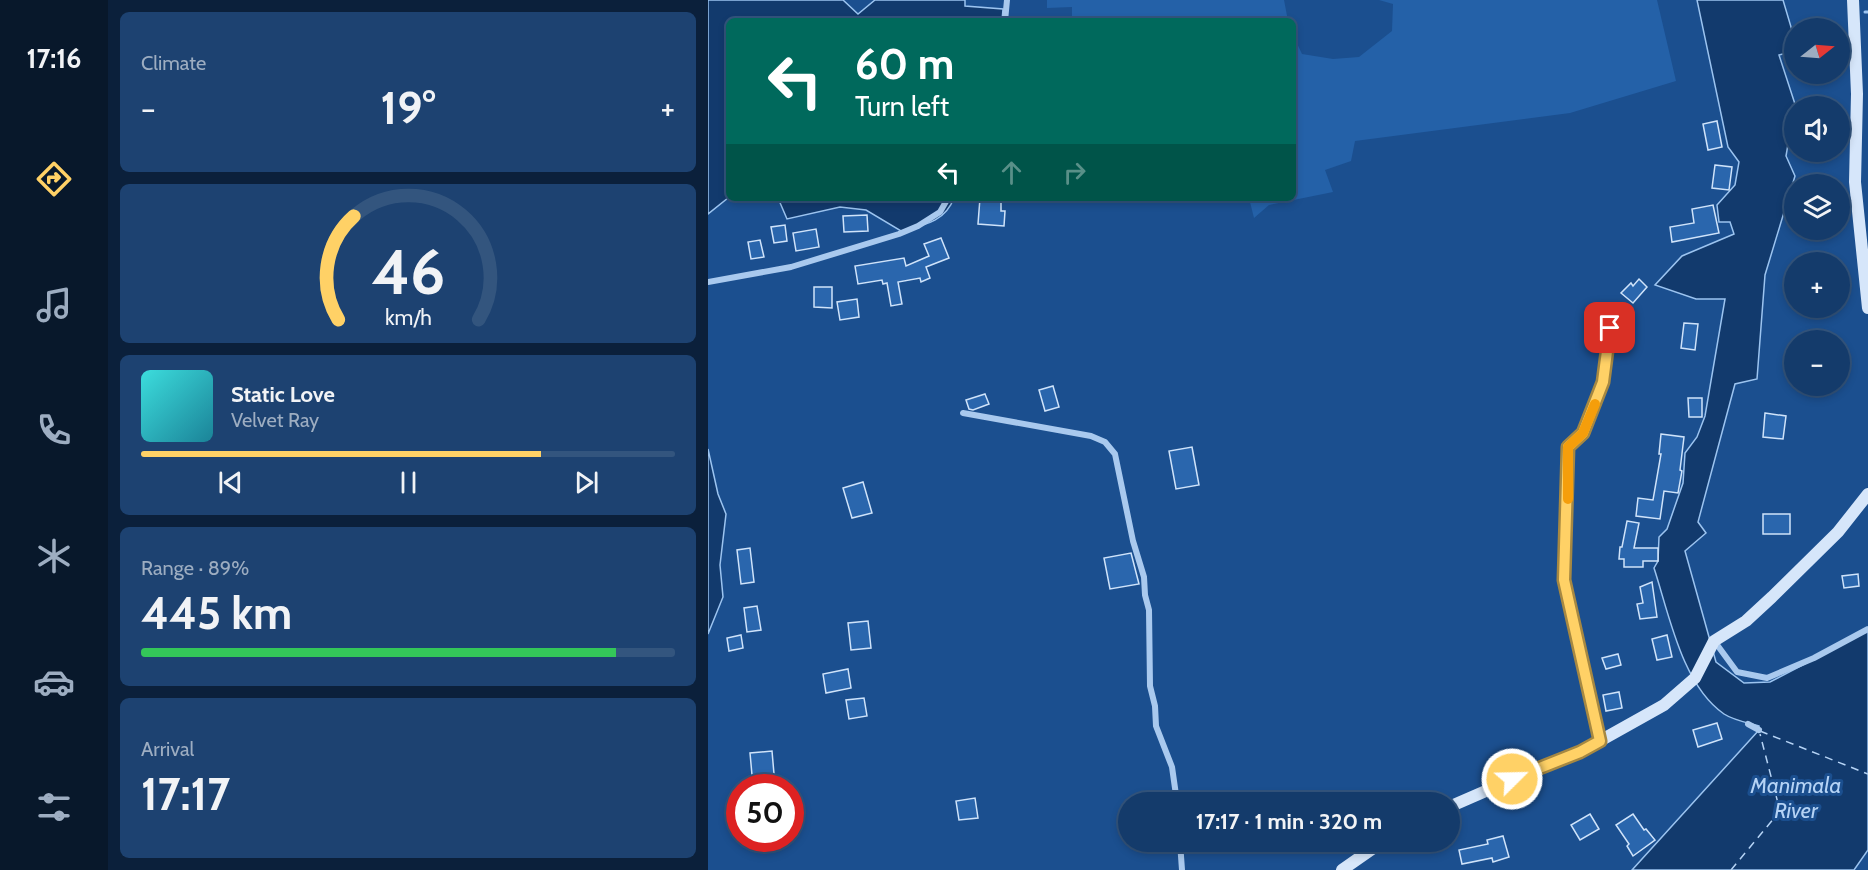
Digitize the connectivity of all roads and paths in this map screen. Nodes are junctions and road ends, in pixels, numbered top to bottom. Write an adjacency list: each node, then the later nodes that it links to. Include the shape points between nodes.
1 (1007, 0): 3 (street)
2 (1853, 0): 6 (main road, via 1855,182)
3 (1005, 18)
4 (946, 201): 5 (street, via 940,212 899,234 790,267)
5 (708, 282)
6 (1868, 308)
7 (1610, 328): 14 (street, via 1603,382 1583,433 1568,447 1564,580)
8 (963, 413): 15 (street, via 1091,436 1105,442 1115,454 1149,610 1150,686 1156,726 1172,767)
9 (1868, 494): 11 (main road, via 1838,532 1772,597 1746,621)
10 (1868, 629): 11 (street, via 1767,678 1737,672)
11 (1714, 641): 14 (main road, via 1695,678 1664,705)
12 (1748, 724): 13 (street)
13 (1759, 730)
14 (1600, 741): 16 (main road)
15 (1176, 792)
16 (1460, 802)
17 (1181, 852): 19 (street)
18 (1368, 852): 20 (main road)
19 (1182, 870)
20 (1342, 870)

